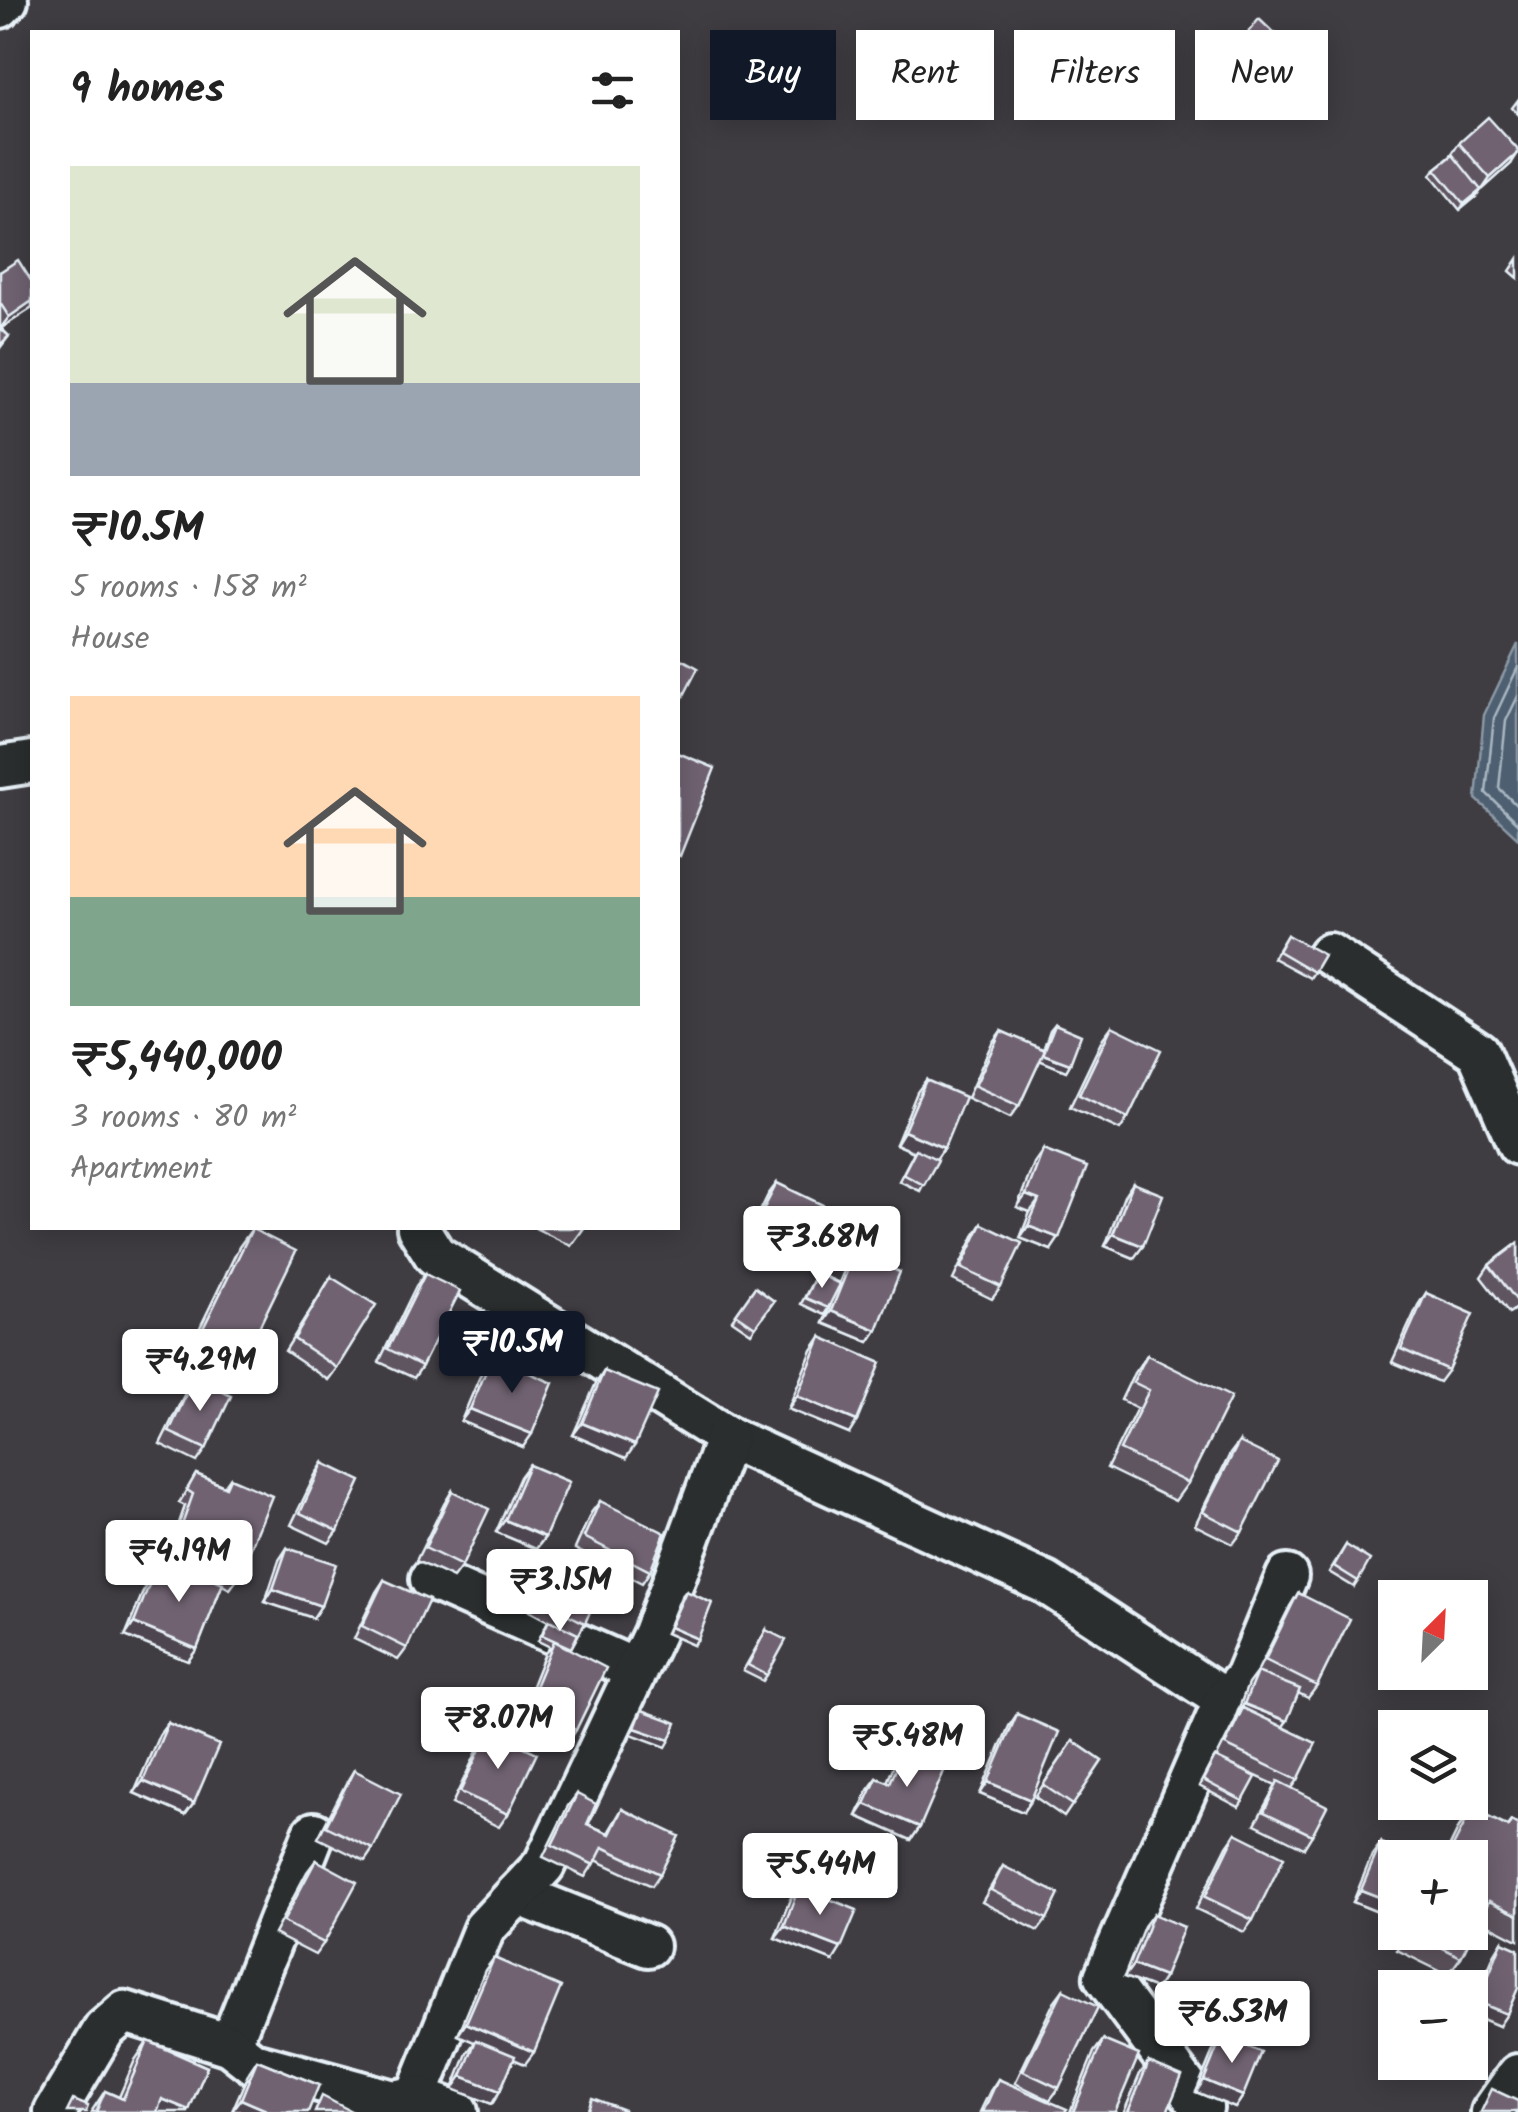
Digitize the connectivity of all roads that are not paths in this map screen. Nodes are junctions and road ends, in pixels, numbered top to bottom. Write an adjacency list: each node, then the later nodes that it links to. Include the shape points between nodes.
1 (7, 0): 2 (street)
2 (0, 6)
3 (30, 762): 4 (street)
4 (0, 767)
5 (1329, 954): 6 (street, via 1478,1052)
6 (1518, 1144)
7 (419, 1230): 8 (street, via 434,1255)
8 (727, 1437): 11 (street); 12 (street, via 1046,1583)
9 (1287, 1576): 12 (street, via 1245,1678)
10 (430, 1579): 11 (street)
11 (634, 1670): 14 (street, via 544,1866)
12 (1224, 1700): 19 (street, via 1105,1977)
13 (314, 1833): 16 (street)
14 (516, 1894): 15 (street); 18 (street, via 484,1929)
15 (648, 1946)
16 (230, 2045): 18 (street, via 254,2063 394,2101); 20 (street, via 126,2012 104,2030)
17 (1518, 2074): 22 (street)
18 (416, 2097): 21 (street)
19 (1205, 2111)
20 (55, 2112)
21 (457, 2112)
22 (1492, 2112)

